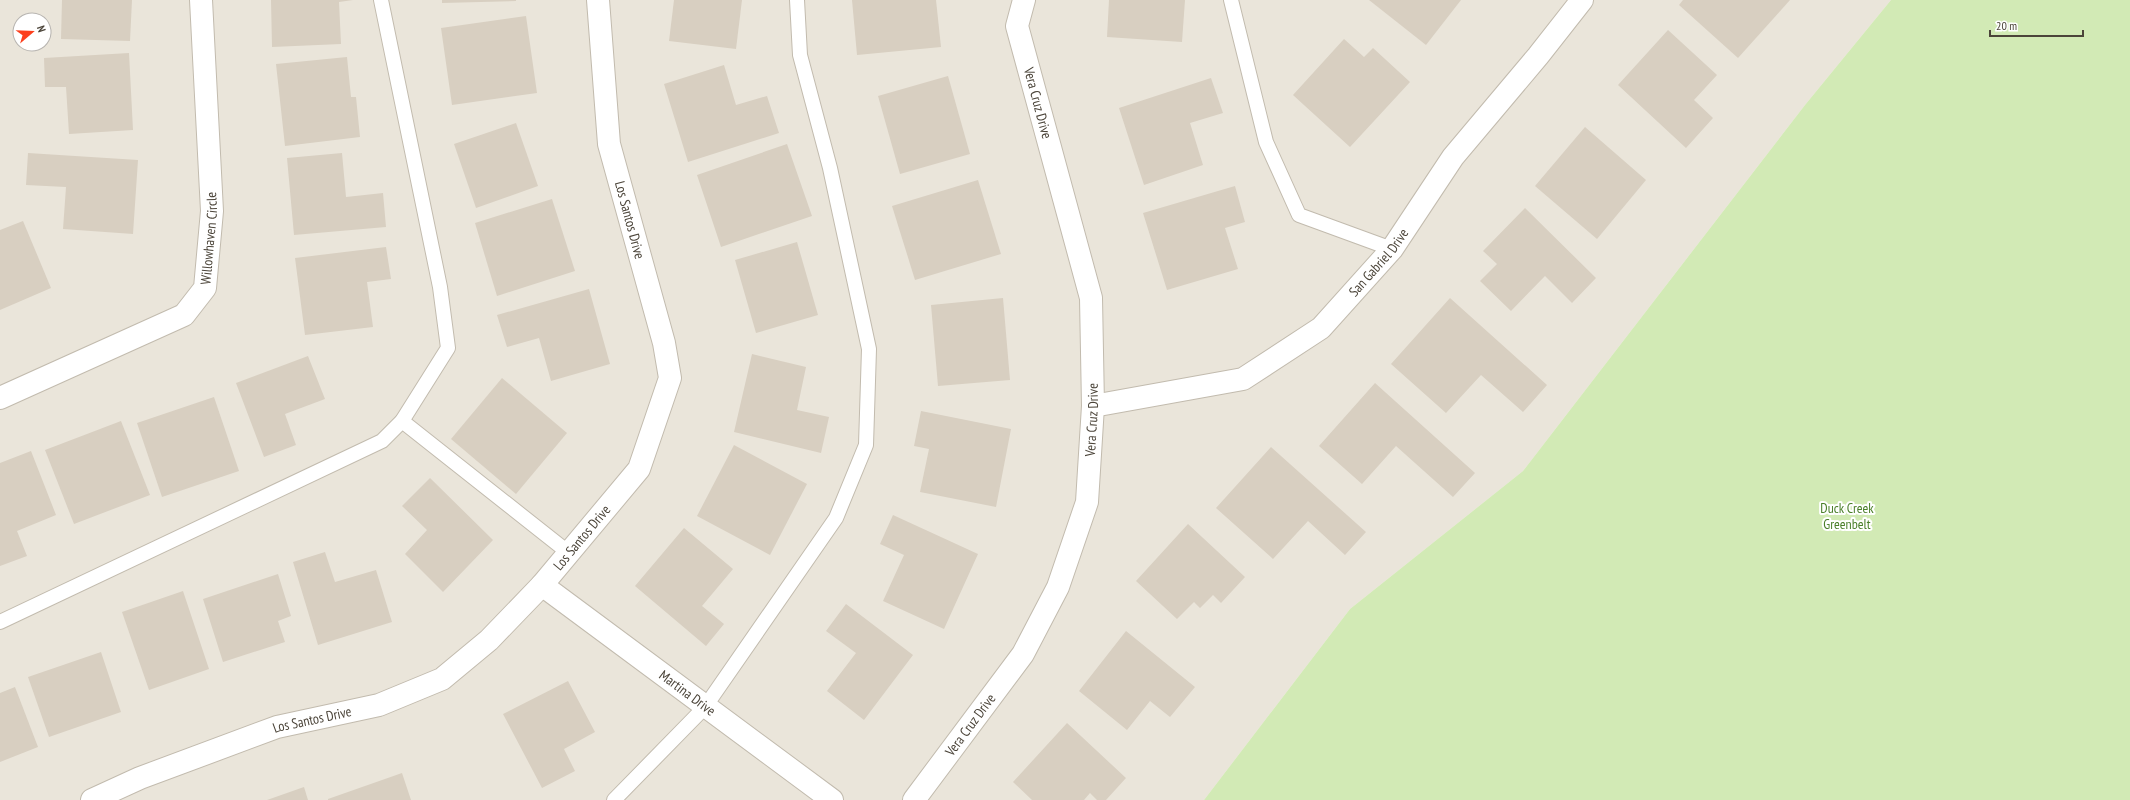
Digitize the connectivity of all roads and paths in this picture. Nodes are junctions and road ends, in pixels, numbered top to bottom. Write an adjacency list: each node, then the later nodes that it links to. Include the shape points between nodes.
1 (201, 0): 9 (street, Willowhaven Circle, via 212,211 205,288 184,315)
2 (381, 0): 11 (lane, via 440,287 448,348)
3 (598, 0): 12 (street, Los Santos Drive, via 609,144 664,343 670,378 639,469)
4 (797, 0): 15 (lane, via 800,54 830,168 869,349 866,446 836,518)
5 (1024, 0): 10 (street, Vera Cruz Drive, via 1017,26 1091,298)
6 (1231, 0): 8 (lane, via 1266,142 1299,215)
7 (1582, 0): 8 (street, San Gabriel Drive, via 1453,157)
8 (1392, 249): 10 (street, San Gabriel Drive, via 1321,328 1243,379)
9 (0, 398)
10 (1093, 406): 19 (street, Vera Cruz Drive, via 1087,502 1058,587 1023,654)
11 (402, 421): 12 (lane); 14 (lane, via 382,441)
12 (569, 553): 13 (street, Los Santos Drive)
13 (542, 586): 15 (street, Martina Drive); 16 (street, Los Santos Drive, via 489,640 442,679 379,705 277,727 140,778)
14 (0, 622)
15 (706, 707): 17 (lane); 18 (street, Martina Drive)
16 (92, 800)
17 (614, 800)
18 (832, 800)
19 (914, 800)

